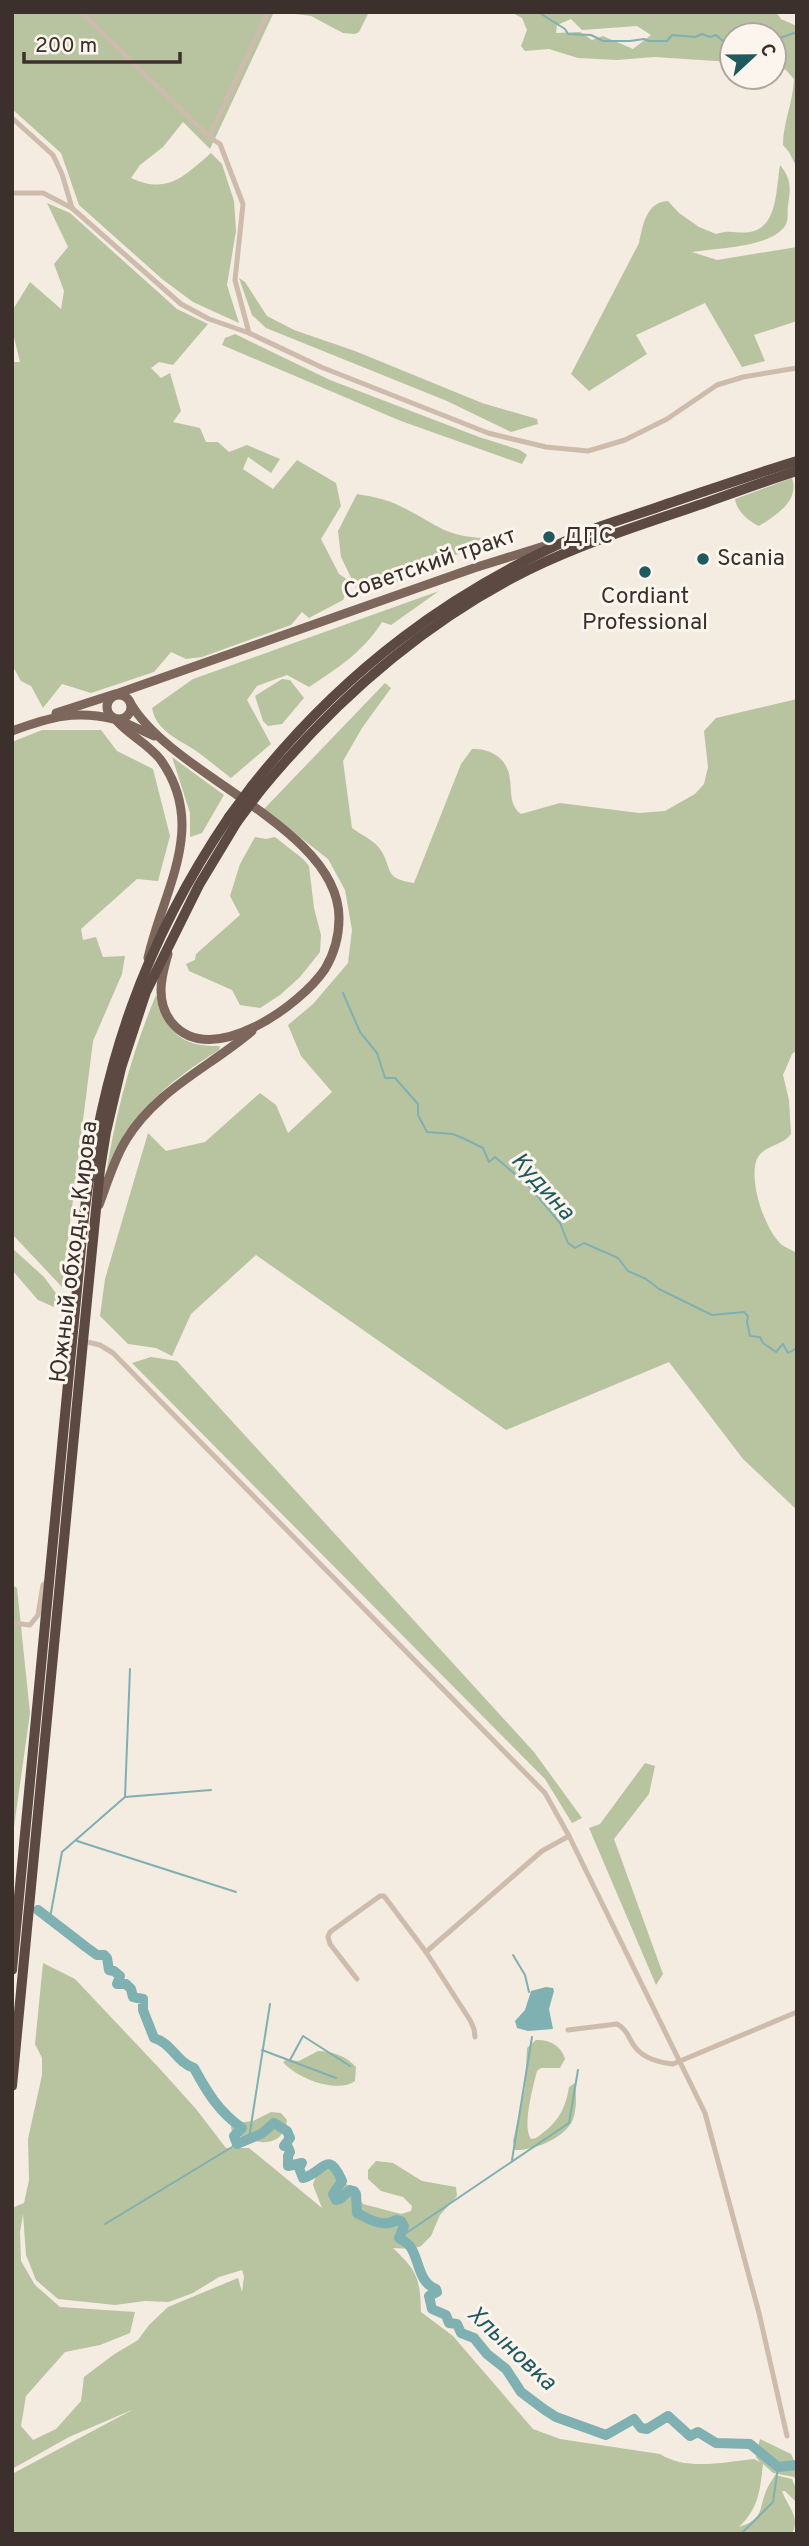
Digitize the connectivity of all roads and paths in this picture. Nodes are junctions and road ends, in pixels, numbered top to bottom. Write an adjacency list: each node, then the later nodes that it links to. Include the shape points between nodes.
1 (81, 12): 4 (street)
2 (268, 12): 4 (street)
3 (12, 118): 6 (street, via 53,155)
4 (209, 136): 7 (street, via 220,144 243,204 234,280)
5 (12, 192): 6 (street, via 43,193)
6 (72, 208): 7 (street, via 181,304)
7 (249, 333): 8 (street, via 321,367 488,433 546,447 588,451 625,440 667,419 717,385)
8 (797, 368)
9 (797, 461): 11 (highway, Советский тракт)
10 (797, 471): 18 (highway, Южный обход г. Кирова, via 555,558 504,583 457,611 367,678)
11 (588, 531): 12 (main road, Советский тракт); 18 (highway, Южный обход г. Кирова, via 519,563 433,615 383,652 312,716)
12 (116, 694): 13 (main road); 14 (main road, via 108,705); 15 (main road, Советский тракт)
13 (131, 704): 14 (main road, via 129,714); 17 (main road)
14 (116, 720): 15 (main road, via 78,713); 17 (main road); 21 (main road, via 161,761 176,789 181,812 180,855)
15 (38, 721): 16 (main road)
16 (12, 731)
17 (162, 740): 22 (main road, via 296,841 324,871 336,896 339,927 326,966 305,992)
18 (256, 789): 19 (highway, Южный обход г. Кирова, bridge)
19 (233, 819): 20 (highway, Южный обход г. Кирова); 21 (highway, Южный обход г. Кирова, via 191,876)
20 (170, 942): 22 (main road, via 161,994 167,1016 176,1027 194,1038 211,1040); 23 (highway, Южный обход г. Кирова, via 146,992 121,1068 106,1132)
21 (147, 964): 25 (highway, Южный обход г. Кирова, via 109,1074 90,1169)
22 (261, 1023): 23 (main road, via 155,1104 126,1140)
23 (96, 1212): 24 (highway, Южный обход г. Кирова)
24 (83, 1341): 27 (street, via 107,1348 545,1793); 35 (highway, Южный обход г. Кирова)
25 (50, 1580): 26 (street, via 43,1586 38,1615 30,1625); 29 (highway, Южный обход г. Кирова)
26 (12, 1623)
27 (569, 1836): 28 (street, via 542,1851); 34 (street)
28 (426, 1952): 30 (street, via 388,1898 380,1896 328,1937); 33 (street, via 470,2020)
29 (12, 1970)
30 (357, 1979)
31 (797, 2012): 34 (street)
32 (568, 2030): 34 (street, via 617,2024 641,2053 666,2063)
33 (475, 2037)
34 (681, 2062): 36 (street, via 705,2113)
35 (12, 2086)
36 (787, 2436)

